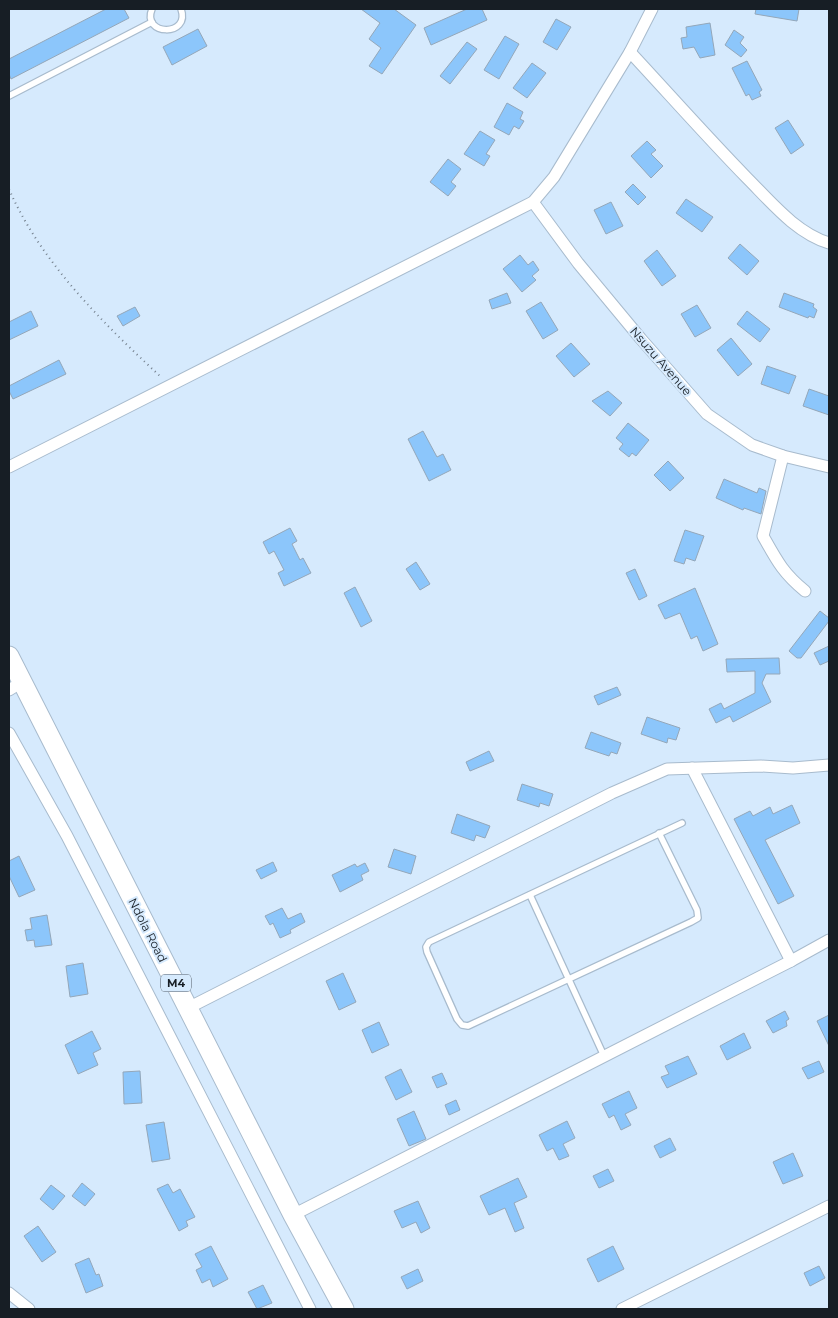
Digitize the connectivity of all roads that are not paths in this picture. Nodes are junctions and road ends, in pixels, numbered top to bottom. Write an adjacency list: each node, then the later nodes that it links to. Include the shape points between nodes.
1 (152, 9): 4 (lane)
2 (181, 9): 4 (lane, via 181,21 175,28 167,31 158,29)
3 (652, 9): 5 (street)
4 (152, 22): 6 (lane)
5 (630, 52): 7 (street, via 554,177); 8 (street, via 779,211 815,239)
6 (9, 96)
7 (533, 202): 9 (street, Nsuzu Avenue, via 640,339 707,414 752,445); 10 (street)
8 (829, 243)
9 (784, 456): 11 (street, Nsuzu Avenue); 12 (street, via 763,536 788,576)
10 (9, 467)
11 (829, 467)
12 (805, 591)
13 (9, 656): 14 (main road, Ndola Road / M4)
14 (16, 686): 24 (main road, Ndola Road / M4)
15 (9, 734): 30 (street, via 67,836)
16 (829, 765): 17 (street)
17 (692, 768): 22 (street); 24 (street, via 667,769 612,793)
18 (682, 823): 19 (lane)
19 (659, 833): 20 (lane); 23 (lane, via 698,918)
20 (530, 895): 23 (lane); 23 (lane, via 429,942 426,947 457,1019 468,1026)
21 (829, 940): 22 (street)
22 (792, 961): 25 (street)
23 (568, 978): 25 (lane)
24 (188, 1008): 27 (main road, Ndola Road / M4)
25 (604, 1057): 27 (street)
26 (829, 1206): 32 (street)
27 (293, 1216): 31 (main road, Ndola Road / M4)
28 (9, 1293): 29 (street)
29 (29, 1309)
30 (310, 1309)
31 (344, 1309)
32 (622, 1309)

